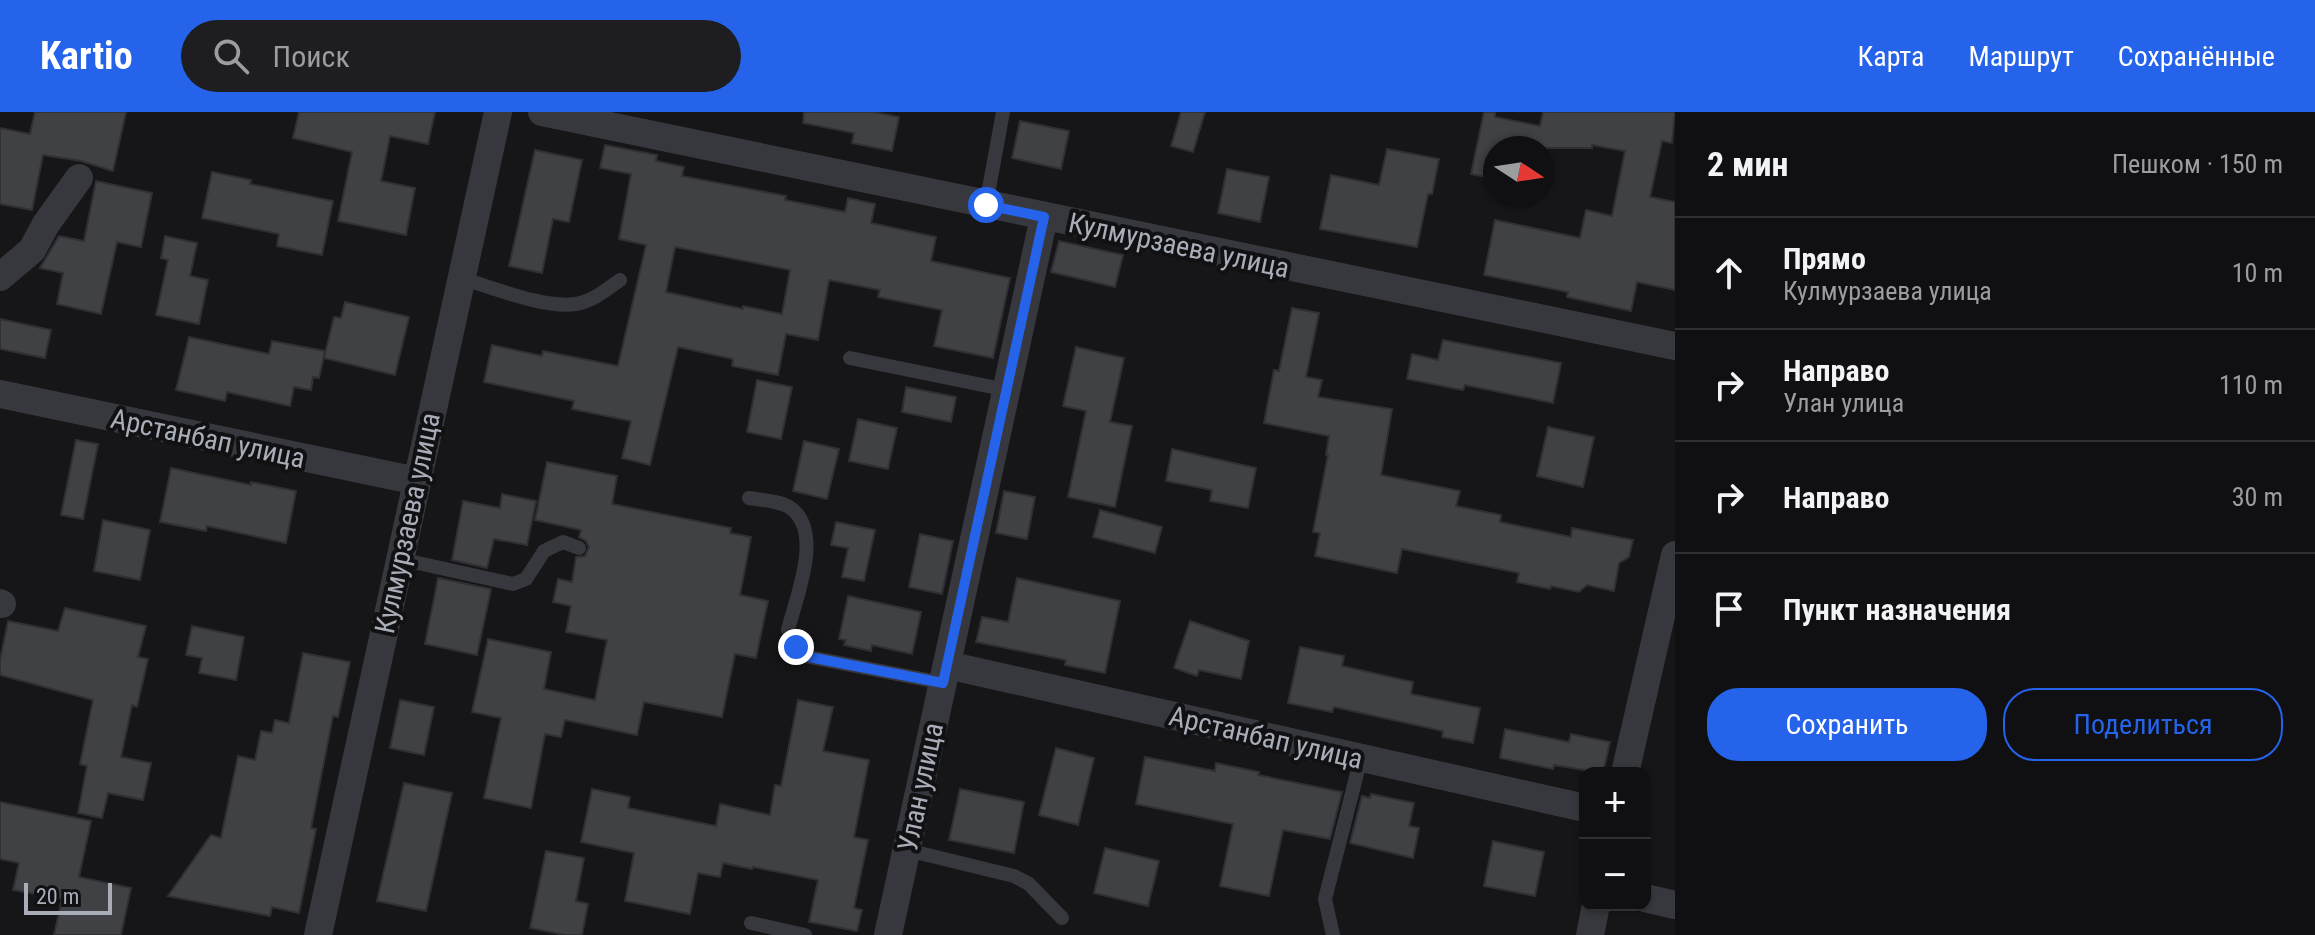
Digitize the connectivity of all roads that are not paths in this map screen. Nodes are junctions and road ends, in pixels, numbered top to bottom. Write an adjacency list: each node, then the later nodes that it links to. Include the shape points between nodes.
1 (498, 112): 8 (street, Кулмурзаева улица)
2 (542, 112): 5 (street, Кулмурзаева улица)
3 (1003, 112): 5 (lane)
4 (79, 178): 7 (street, via 32,250)
5 (986, 205): 6 (street, Кулмурзаева улица)
6 (1044, 217): 10 (street, Кулмурзаева улица); 12 (street, Улан улица)
7 (0, 277)
8 (460, 278): 9 (lane, via 546,302 575,304); 14 (street, Кулмурзаева улица)
9 (620, 280)
10 (1675, 346)
11 (850, 358): 12 (lane)
12 (1007, 390): 19 (street, Улан улица)
13 (0, 394): 14 (street, Арстанбап улица)
14 (417, 481): 18 (street, Кулмурзаева улица)
15 (749, 498): 19 (lane, via 791,507 806,526 808,548 788,630 804,656)
16 (579, 548): 18 (lane, via 563,542 544,551 526,579 513,584)
17 (1675, 555): 21 (street)
18 (400, 559): 29 (street, Кулмурзаева улица)
19 (945, 674): 20 (street, Арстанбап улица); 23 (street, Улан улица)
20 (1361, 758): 22 (street, Арстанбап улица); 32 (lane, via 1325,899)
21 (1626, 767)
22 (1579, 807)
23 (907, 850): 27 (lane, via 1014,876); 31 (street, Улан улица)
24 (1651, 899): 25 (street)
25 (1675, 905)
26 (1595, 911): 33 (street)
27 (1062, 918)
28 (751, 923): 30 (lane)
29 (318, 935)
30 (805, 935)
31 (888, 935)
32 (1333, 935)
33 (1590, 935)

